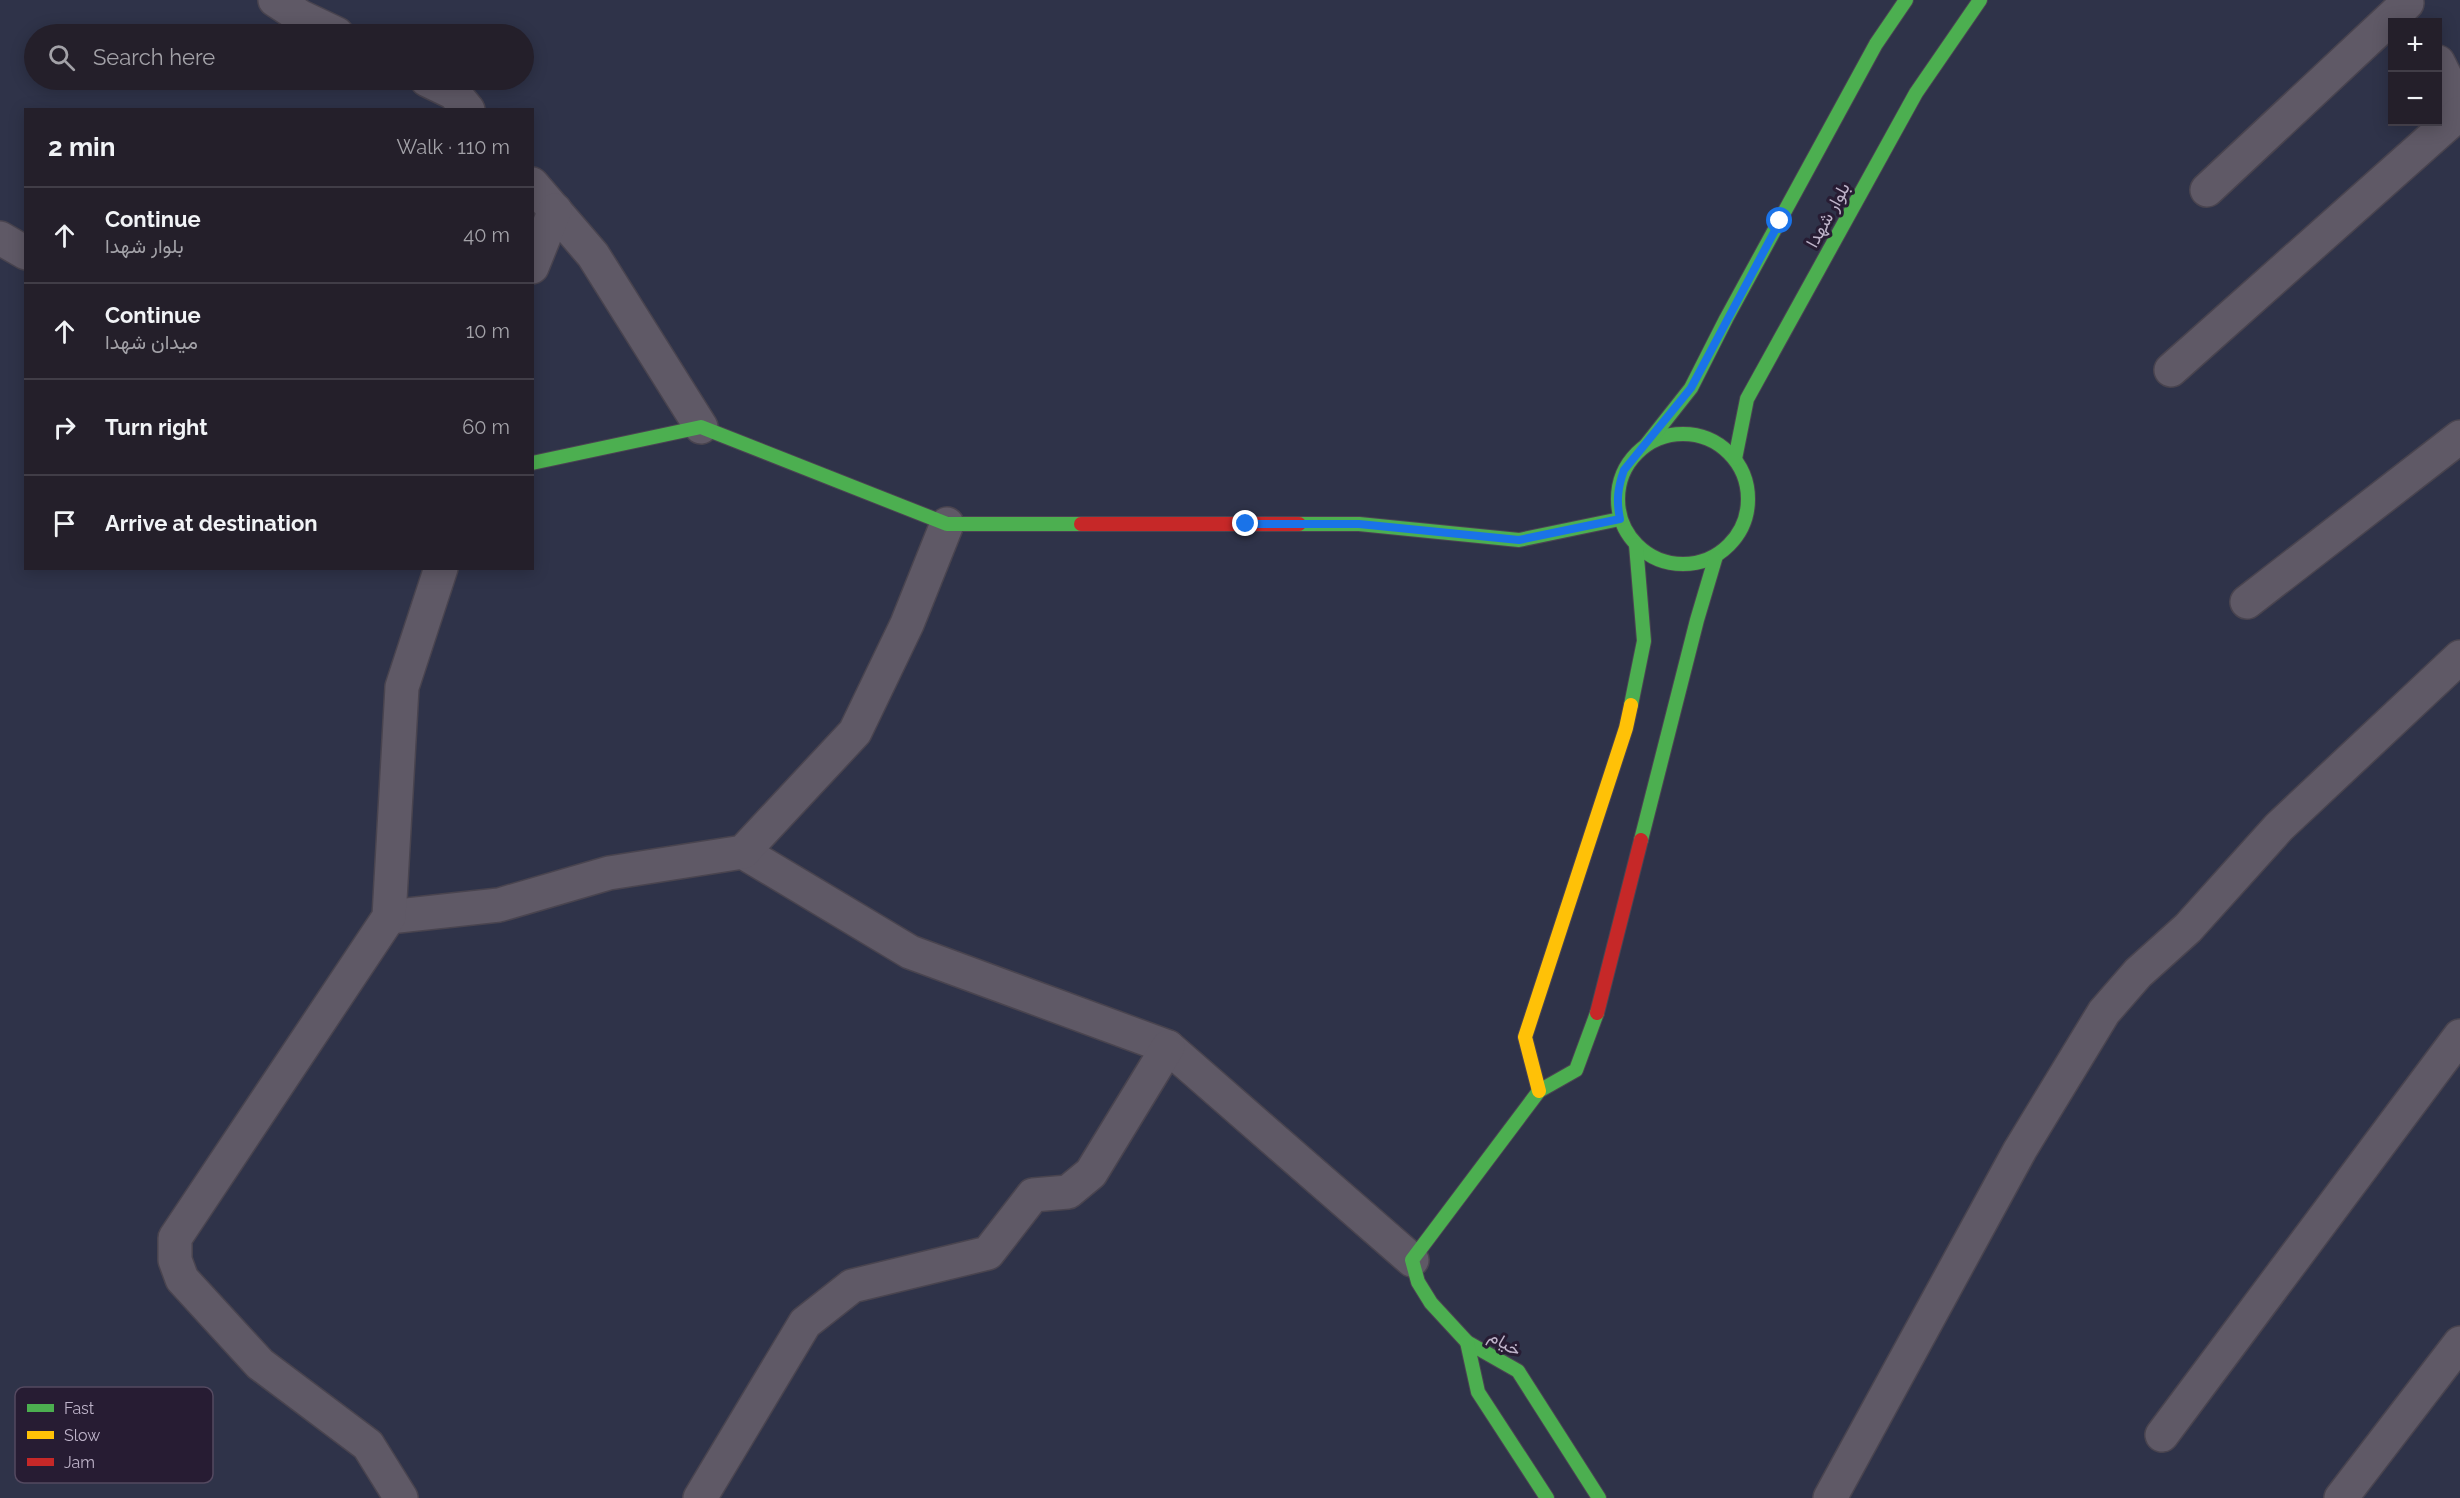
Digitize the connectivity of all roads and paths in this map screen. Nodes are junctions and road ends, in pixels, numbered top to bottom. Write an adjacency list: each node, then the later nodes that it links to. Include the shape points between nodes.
1 (275, 0): 5 (street)
2 (1906, 0): 20 (street, via 1876,44 1691,388)
3 (1980, 0): 21 (street, بلوار شهدا, via 1916,93 1747,399)
4 (2410, 8): 12 (street)
5 (319, 24)
6 (2442, 70): 8 (street)
7 (448, 90): 9 (street)
8 (2460, 106)
9 (466, 108)
10 (2460, 113): 17 (street)
11 (534, 186): 13 (street)
12 (2207, 190)
13 (555, 210): 16 (street); 18 (street, via 593,255)
14 (0, 238): 15 (street)
15 (24, 252)
16 (534, 262)
17 (2170, 370)
18 (701, 427): 22 (street); 24 (street)
19 (2460, 437): 28 (street)
20 (1646, 445): 21 (street, via 1677,434 1709,439); 23 (street, via 1633,456 1618,486)
21 (1735, 459): 26 (street, via 1745,479 1749,500 1744,522 1733,541)
22 (534, 462)
23 (1620, 519): 24 (street, via 1519,540 1359,524); 25 (street)
24 (947, 524): 30 (street, via 907,624 855,732)
25 (1636, 545): 26 (street, via 1660,561 1689,564); 34 (street, via 1644,641 1626,728 1525,1037)
26 (1716, 556): 34 (street, via 1595,1019 1576,1070)
27 (440, 570): 31 (street, via 402,687)
28 (2247, 602)
29 (2460, 657): 43 (street, via 2279,827 2188,928 2138,973 2103,1012 2020,1150)
30 (743, 852): 31 (street, via 609,873 499,905); 33 (street, via 910,952)
31 (389, 917): 39 (street, via 175,1238 175,1260 182,1279 260,1364 368,1445)
32 (2460, 1036): 38 (street)
33 (1168, 1047): 35 (street); 40 (street, via 1091,1173 1068,1192 1033,1195 988,1253 852,1286 805,1323)
34 (1539, 1091): 35 (street)
35 (1412, 1260): 36 (street, via 1418,1282 1431,1303)
36 (1467, 1342): 41 (street, خیام, via 1478,1392); 42 (street, خیام, via 1518,1371)
37 (2460, 1343): 44 (street)
38 (2163, 1436)
39 (401, 1498)
40 (700, 1498)
41 (1547, 1498)
42 (1599, 1498)
43 (1830, 1498)
44 (2341, 1498)

